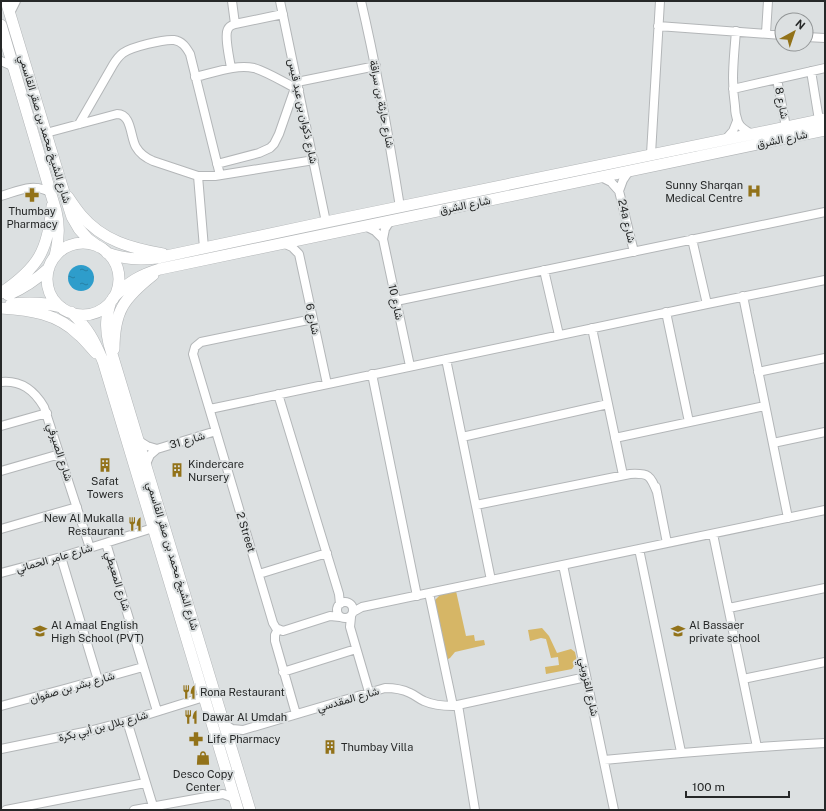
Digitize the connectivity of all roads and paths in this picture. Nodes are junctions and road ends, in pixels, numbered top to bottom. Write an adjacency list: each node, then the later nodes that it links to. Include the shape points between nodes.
1 (6, 1): 8 (main road, شارع الشيخ محمد بن صقر القاسمي)
2 (16, 1): 8 (street)
3 (232, 1): 10 (street)
4 (280, 1): 9 (street, شارع ذكوان بن عبد قيس)
5 (361, 1): 20 (street, شارع حارثة بن سراقة)
6 (660, 1): 11 (street)
7 (768, 1): 14 (street)
8 (10, 13): 34 (main road, شارع الشيخ محمد بن صقر القاسمي)
9 (283, 14): 10 (street); 27 (street, شارع ذكوان بن عبد قيس)
10 (235, 24): 22 (street, via 226,32)
11 (658, 26): 13 (street); 38 (street)
12 (2, 30): 18 (street, via 4,41); 21 (main road, شارع الشيخ محمد بن صقر القاسمي)
13 (736, 31): 14 (street); 28 (street)
14 (766, 33): 15 (street)
15 (774, 34)
16 (814, 37): 17 (street)
17 (825, 38)
18 (1, 49)
19 (1, 61): 21 (street)
20 (376, 66): 27 (street); 52 (street, شارع حارثة بن سراقة)
21 (14, 68): 42 (main road, شارع الشيخ محمد بن صقر القاسمي)
22 (231, 68): 25 (street); 27 (street, via 254,68)
23 (825, 68): 24 (street)
24 (811, 71): 26 (street); 29 (street)
25 (196, 77): 31 (street, via 190,54 179,42 168,40 137,46 117,58); 41 (street)
26 (777, 79): 28 (street); 32 (street, شارع 8)
27 (297, 86): 39 (street, شارع ذكوان بن عبد قيس); 41 (street, via 279,134 270,148)
28 (733, 89): 30 (street)
29 (822, 119): 32 (main road, شارع الشرق)
30 (737, 121): 35 (street, via 743,129); 36 (street)
31 (79, 124): 34 (street); 45 (street, via 117,114 122,115 127,118 136,147 146,158)
32 (786, 127): 35 (main road, شارع الشرق)
33 (825, 130): 40 (main road, شارع الشرق)
34 (46, 133): 48 (main road, شارع الشيخ محمد بن صقر القاسمي)
35 (752, 134): 36 (main road, شارع الشرق)
36 (726, 139): 37 (main road, شارع الشرق)
37 (686, 147): 38 (main road, شارع الشرق); 40 (main road, via 690,149 691,154)
38 (651, 154): 52 (main road, شارع الشرق)
39 (314, 160): 44 (street); 56 (street, شارع ذكوان بن عبد قيس)
40 (676, 161): 43 (main road, شارع الشرق)
41 (217, 164): 44 (street)
42 (44, 171): 47 (street); 50 (main road, شارع الشيخ محمد بن صقر القاسمي)
43 (629, 171): 46 (main road, شارع الشرق); 49 (street, 24a شارع)
44 (220, 175): 45 (street)
45 (198, 176): 62 (street)
46 (600, 177): 49 (street, 24a شارع, via 611,182); 55 (main road, شارع الشرق)
47 (31, 187): 50 (street, via 42,188); 51 (street)
48 (63, 190): 63 (main road, شارع الشيخ محمد بن صقر القاسمي, via 79,229); 66 (main road, via 81,215 116,242 144,251)
49 (620, 191): 64 (street, 24a شارع)
50 (51, 195): 67 (main road, شارع الشيخ محمد بن صقر القاسمي, via 59,228); 72 (main road, via 48,235 39,258 23,277)
51 (1, 196)
52 (400, 207): 53 (main road, شارع الشرق)
53 (374, 212): 56 (main road, شارع الشرق); 57 (main road, via 361,218 360,222)
54 (825, 212): 60 (street)
55 (390, 221): 57 (main road, شارع الشرق); 59 (street)
56 (326, 222): 62 (main road, شارع الشرق)
57 (364, 226): 58 (main road, شارع الشرق); 59 (street, via 375,231)
58 (309, 238): 61 (main road, شارع الشرق); 65 (street)
59 (383, 239): 76 (street, شارع 10)
60 (692, 239): 64 (street); 77 (street)
61 (283, 243): 65 (street); 69 (main road, شارع الشرق)
62 (204, 248): 66 (main road, شارع الشرق)
63 (103, 250): 66 (main road, شارع الشرق, via 119,257 145,260); 67 (main road, via 81,243 63,249); 75 (main road, via 113,260 119,279)
64 (634, 252): 70 (street)
65 (299, 254): 81 (street, شارع 6)
66 (170, 255)
67 (56, 256): 68 (main road)
68 (49, 268): 74 (main road, via 28,285); 79 (main road, via 47,277 51,294 56,302)
69 (160, 269): 75 (main road, شارع الشرق, via 139,276); 86 (main road, via 132,293 119,314 114,338)
70 (544, 270): 76 (street); 83 (street)
71 (825, 280): 73 (street)
72 (1, 293)
73 (743, 296): 77 (street); 89 (street)
74 (1, 297)
75 (112, 299): 79 (main road, via 97,312 80,314); 86 (main road, شارع الشيخ محمد بن صقر القاسمي, via 106,328)
76 (396, 301): 88 (street, شارع 10)
77 (707, 304): 80 (street)
78 (1, 308): 79 (main road, via 12,304 37,302); 87 (main road, via 40,312 54,318 78,334)
79 (67, 310): 87 (main road, شارع الشيخ محمد بن صقر القاسمي, via 87,329)
80 (666, 312): 82 (street); 98 (street)
81 (313, 319): 92 (street, شارع 6); 96 (street, 2 Street, via 198,344 193,354)
82 (592, 328): 83 (street); 94 (street)
83 (560, 335): 85 (street)
84 (825, 358): 89 (street)
85 (446, 359): 88 (street); 102 (street)
86 (114, 360): 104 (main road, شارع الشيخ محمد بن صقر القاسمي)
87 (103, 362): 116 (main road, شارع الشيخ محمد بن صقر القاسمي)
88 (410, 366): 90 (street)
89 (758, 372): 95 (street)
90 (372, 374): 92 (street); 130 (street)
91 (1, 382): 97 (street, شارع الصيرفي, via 16,383 32,391)
92 (327, 384): 93 (street)
93 (278, 394): 96 (street); 122 (street)
94 (608, 404): 102 (street); 103 (street)
95 (765, 406): 98 (street); 105 (street)
96 (210, 409): 100 (street, 2 Street)
97 (47, 413): 99 (street); 107 (street, شارع الصيرفي)
98 (689, 422): 103 (street)
99 (1, 426)
100 (216, 431): 106 (street, شارع 31); 126 (street, 2 Street)
101 (825, 432): 105 (street)
102 (462, 437): 111 (street)
103 (615, 438): 110 (street)
104 (139, 441): 106 (street, شارع 31); 108 (main road, شارع الشيخ محمد بن صقر القاسمي)
105 (773, 443): 114 (street)
106 (157, 449): 108 (street, شارع 31, via 150,455)
107 (60, 454): 109 (street); 112 (street, شارع الصيرفي)
108 (146, 464): 136 (main road, شارع الشيخ محمد بن صقر القاسمي)
109 (1, 471)
110 (626, 474): 111 (street); 119 (street, via 643,474 649,476 652,481 657,492)
111 (476, 505): 127 (street)
112 (77, 507): 115 (street); 120 (street, شارع الصيرفي)
113 (825, 510): 114 (street)
114 (788, 518): 117 (street)
115 (1, 528)
116 (153, 528): 118 (street, شارع عامر الحماني); 133 (main road, شارع الشيخ محمد بن صقر القاسمي)
117 (712, 534): 119 (street); 131 (street)
118 (106, 543): 120 (street, شارع عامر الحماني); 138 (street, شارع المعيطي)
119 (667, 543): 121 (street)
120 (90, 548): 123 (street, شارع عامر الحماني)
121 (639, 549): 124 (street); 156 (street)
122 (327, 553): 126 (street); 132 (street)
123 (61, 556): 125 (street, شارع عامر الحماني); 142 (street)
124 (563, 565): 127 (street); 140 (street, شارع القزويني)
125 (1, 573)
126 (259, 574): 134 (street, 2 Street, via 274,625)
127 (491, 580): 129 (street)
128 (825, 588): 131 (street)
129 (429, 593): 130 (street); 145 (street)
130 (417, 596): 132 (street)
131 (729, 608): 141 (street)
132 (345, 610): 134 (street, via 283,631); 135 (street)
133 (179, 616): 136 (main road, via 185,616 195,642); 144 (main road, شارع الشيخ محمد بن صقر القاسمي)
134 (278, 629): 139 (street, 2 Street, via 275,641)
135 (356, 649): 139 (street); 143 (street)
136 (202, 650): 150 (main road, شارع الشيخ محمد بن صقر القاسمي)
137 (825, 662): 141 (street)
138 (143, 667): 142 (street, شارع بشر بن صفوان); 147 (street, شارع المعيطي)
139 (283, 672): 148 (street, 2 Street)
140 (586, 677): 145 (street, شارع المقدسي); 157 (street, شارع القزويني)
141 (743, 679): 154 (street)
142 (98, 680): 146 (street, شارع بشر بن صفوان)
143 (369, 692): 145 (street, شارع المقدسي, via 393,688 409,692 434,704); 148 (street, شارع المقدسي)
144 (204, 697): 147 (street, شارع بلال بن أبي بكرة); 159 (main road, شارع الشيخ محمد بن صقر القاسمي)
145 (455, 705): 167 (street)
146 (1, 706)
147 (156, 711): 149 (street, شارع بلال بن أبي بكرة)
148 (296, 714): 151 (street, شارع المقدسي)
149 (127, 720): 155 (street, شارع بلال بن أبي بكرة); 158 (street)
150 (224, 723): 151 (street, via 232,729); 153 (main road, شارع الشيخ محمد بن صقر القاسمي)
151 (243, 730): 153 (street)
152 (825, 743): 154 (street)
153 (230, 746): 166 (main road, شارع الشيخ محمد بن صقر القاسمي)
154 (758, 746): 156 (street)
155 (1, 749)
156 (681, 752): 157 (street)
157 (604, 760): 168 (street, شارع القزويني)
158 (146, 783): 162 (street); 163 (street)
159 (230, 784): 160 (street); 161 (main road, شارع الشيخ محمد بن صقر القاسمي)
160 (223, 794): 161 (street); 162 (street)
161 (234, 798): 165 (main road, شارع الشيخ محمد بن صقر القاسمي)
162 (152, 806): 164 (street)
163 (6, 810)
164 (134, 810)
165 (238, 810)
166 (250, 810)
167 (475, 810)
168 (614, 810)

